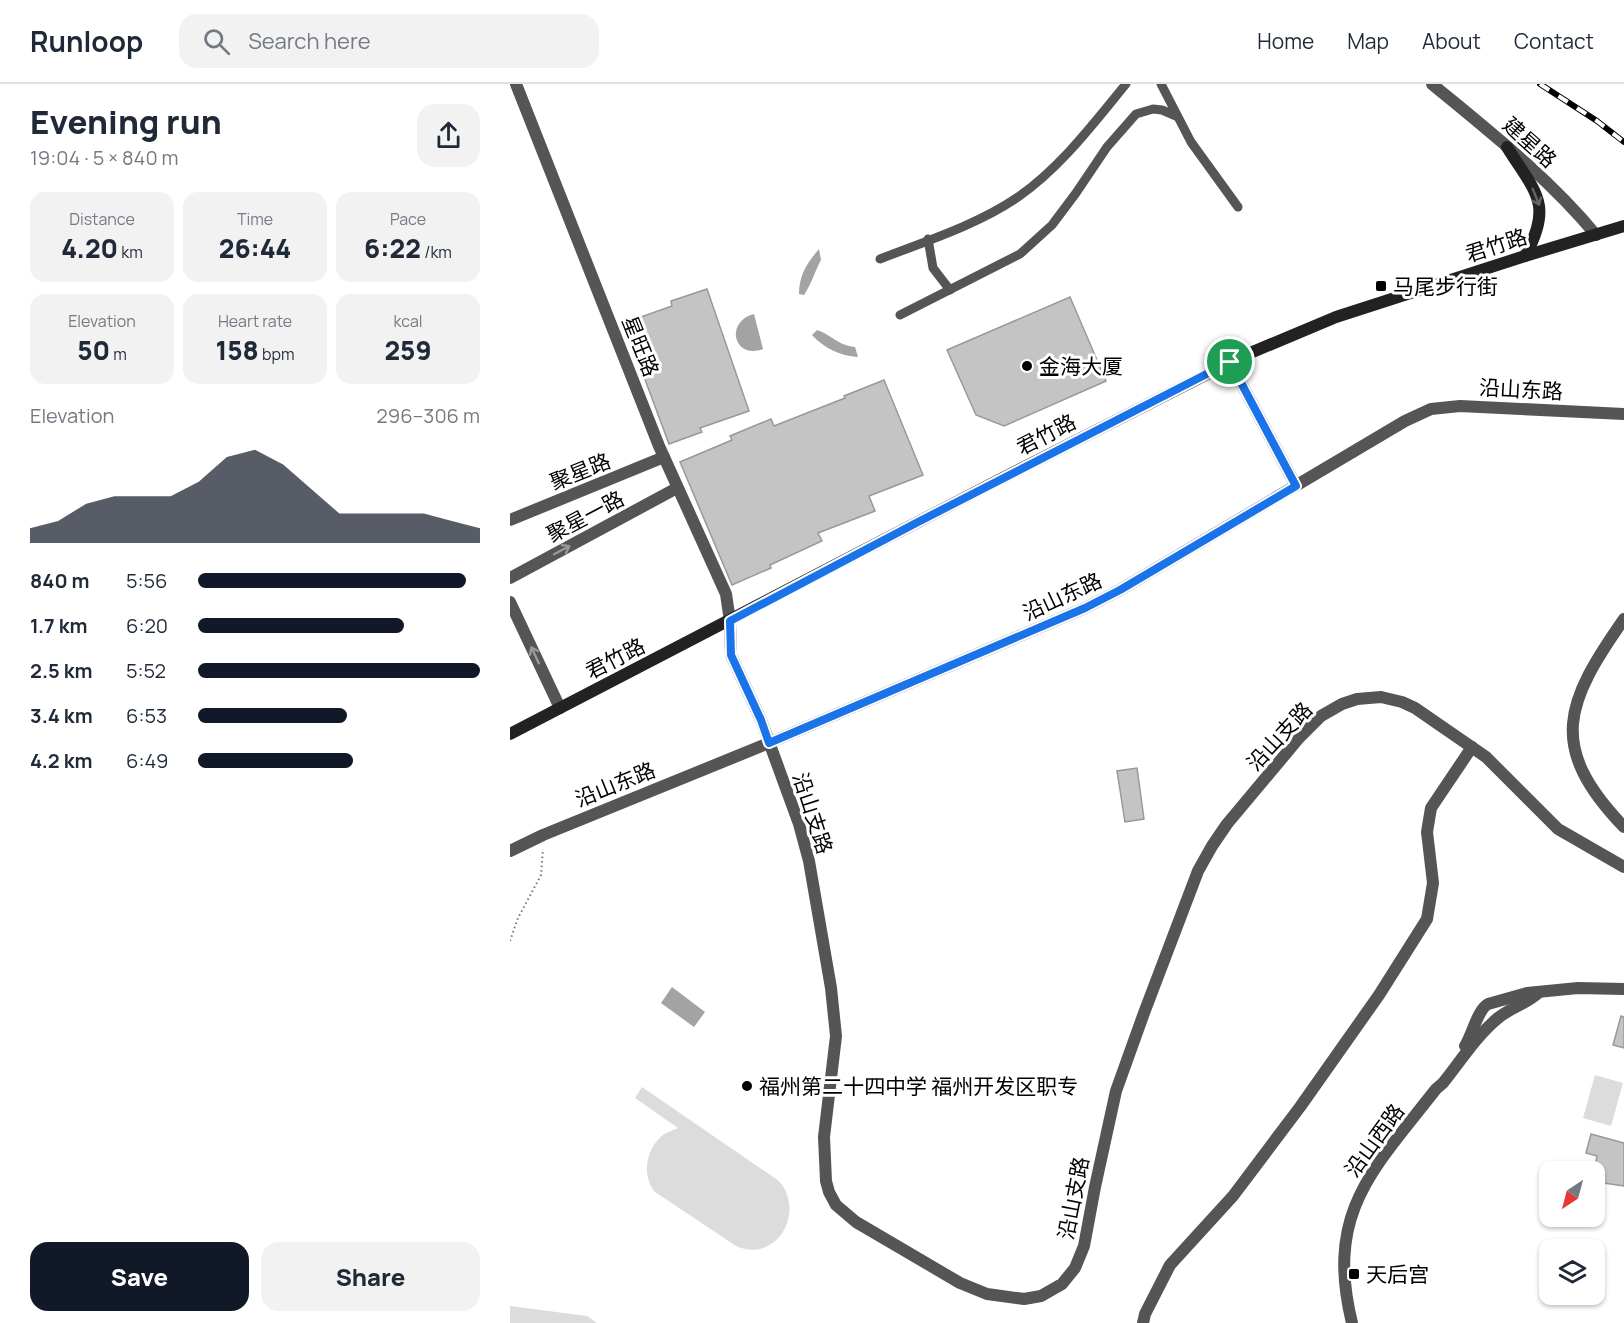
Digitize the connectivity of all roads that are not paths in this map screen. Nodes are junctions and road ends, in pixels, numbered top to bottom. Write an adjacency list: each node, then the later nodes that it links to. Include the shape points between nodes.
1 (516, 84): 17 (street, 星旺路)
2 (1126, 84): 10 (street, via 1038,182 977,220)
3 (1161, 84): 5 (street)
4 (1432, 84): 6 (street, 建星路)
5 (1176, 116): 7 (street); 13 (street, via 1153,109 1134,116 1052,225 1020,254)
6 (1507, 147): 9 (street, 建星路, via 1574,208); 11 (main road, one-way to 11, via 1536,195 1541,211)
7 (1238, 207)
8 (1624, 226): 9 (main road, 君竹路)
9 (1596, 235): 11 (main road, 君竹路)
10 (928, 239): 12 (street); 13 (street, via 933,268)
11 (1525, 256): 15 (main road, 君竹路, via 1336,317)
12 (880, 259)
13 (950, 290): 14 (street)
14 (900, 315)
15 (1230, 362): 18 (street); 24 (main road, 君竹路)
16 (1624, 414): 18 (street, 沿山东路, via 1477,405 1431,409)
17 (664, 457): 19 (street, 星旺路); 20 (street, 聚星路)
18 (1296, 486): 27 (street, 沿山东路, via 1085,608)
19 (678, 488): 21 (street, 聚星一路, one-way to 19); 24 (street, 星旺路, via 726,594)
20 (510, 520)
21 (510, 578)
22 (510, 602): 25 (street, one-way to 22)
23 (1624, 619): 29 (street, via 1597,658 1579,694 1573,734 1579,766 1588,783)
24 (730, 621): 25 (main road, 君竹路); 27 (street, 沿山支路, via 731,655)
25 (560, 708): 26 (main road, 君竹路)
26 (510, 734)
27 (769, 743): 28 (street, 沿山支路, via 804,840 831,988 836,1036 824,1137 829,1192 856,1222 960,1283 987,1294 1016,1299 1033,1298 1055,1289 1080,1259 1110,1113 1123,1070 1190,889 1212,846 1235,814 1309,727 1334,708 1357,699 1381,697 1408,704); 30 (street, 沿山东路)
28 (1472, 747): 31 (street, 沿山支路, via 1501,771 1551,824); 37 (street, via 1431,808 1427,832 1433,883 1427,919 1300,1107 1233,1196 1170,1265)
29 (1624, 827)
30 (510, 851)
31 (1624, 867)
32 (1624, 989): 33 (street, 沿山西路, via 1578,988)
33 (1538, 993): 34 (street, 沿山西路, via 1488,1004); 35 (street, 沿山西路)
34 (1479, 1012): 35 (street, via 1481,1022); 36 (street, 沿山西路, via 1471,1036)
35 (1491, 1024): 36 (street, 沿山西路)
36 (1436, 1089): 38 (street, 沿山西路, via 1370,1175 1354,1208 1343,1258)
37 (1143, 1323)
38 (1352, 1323)

